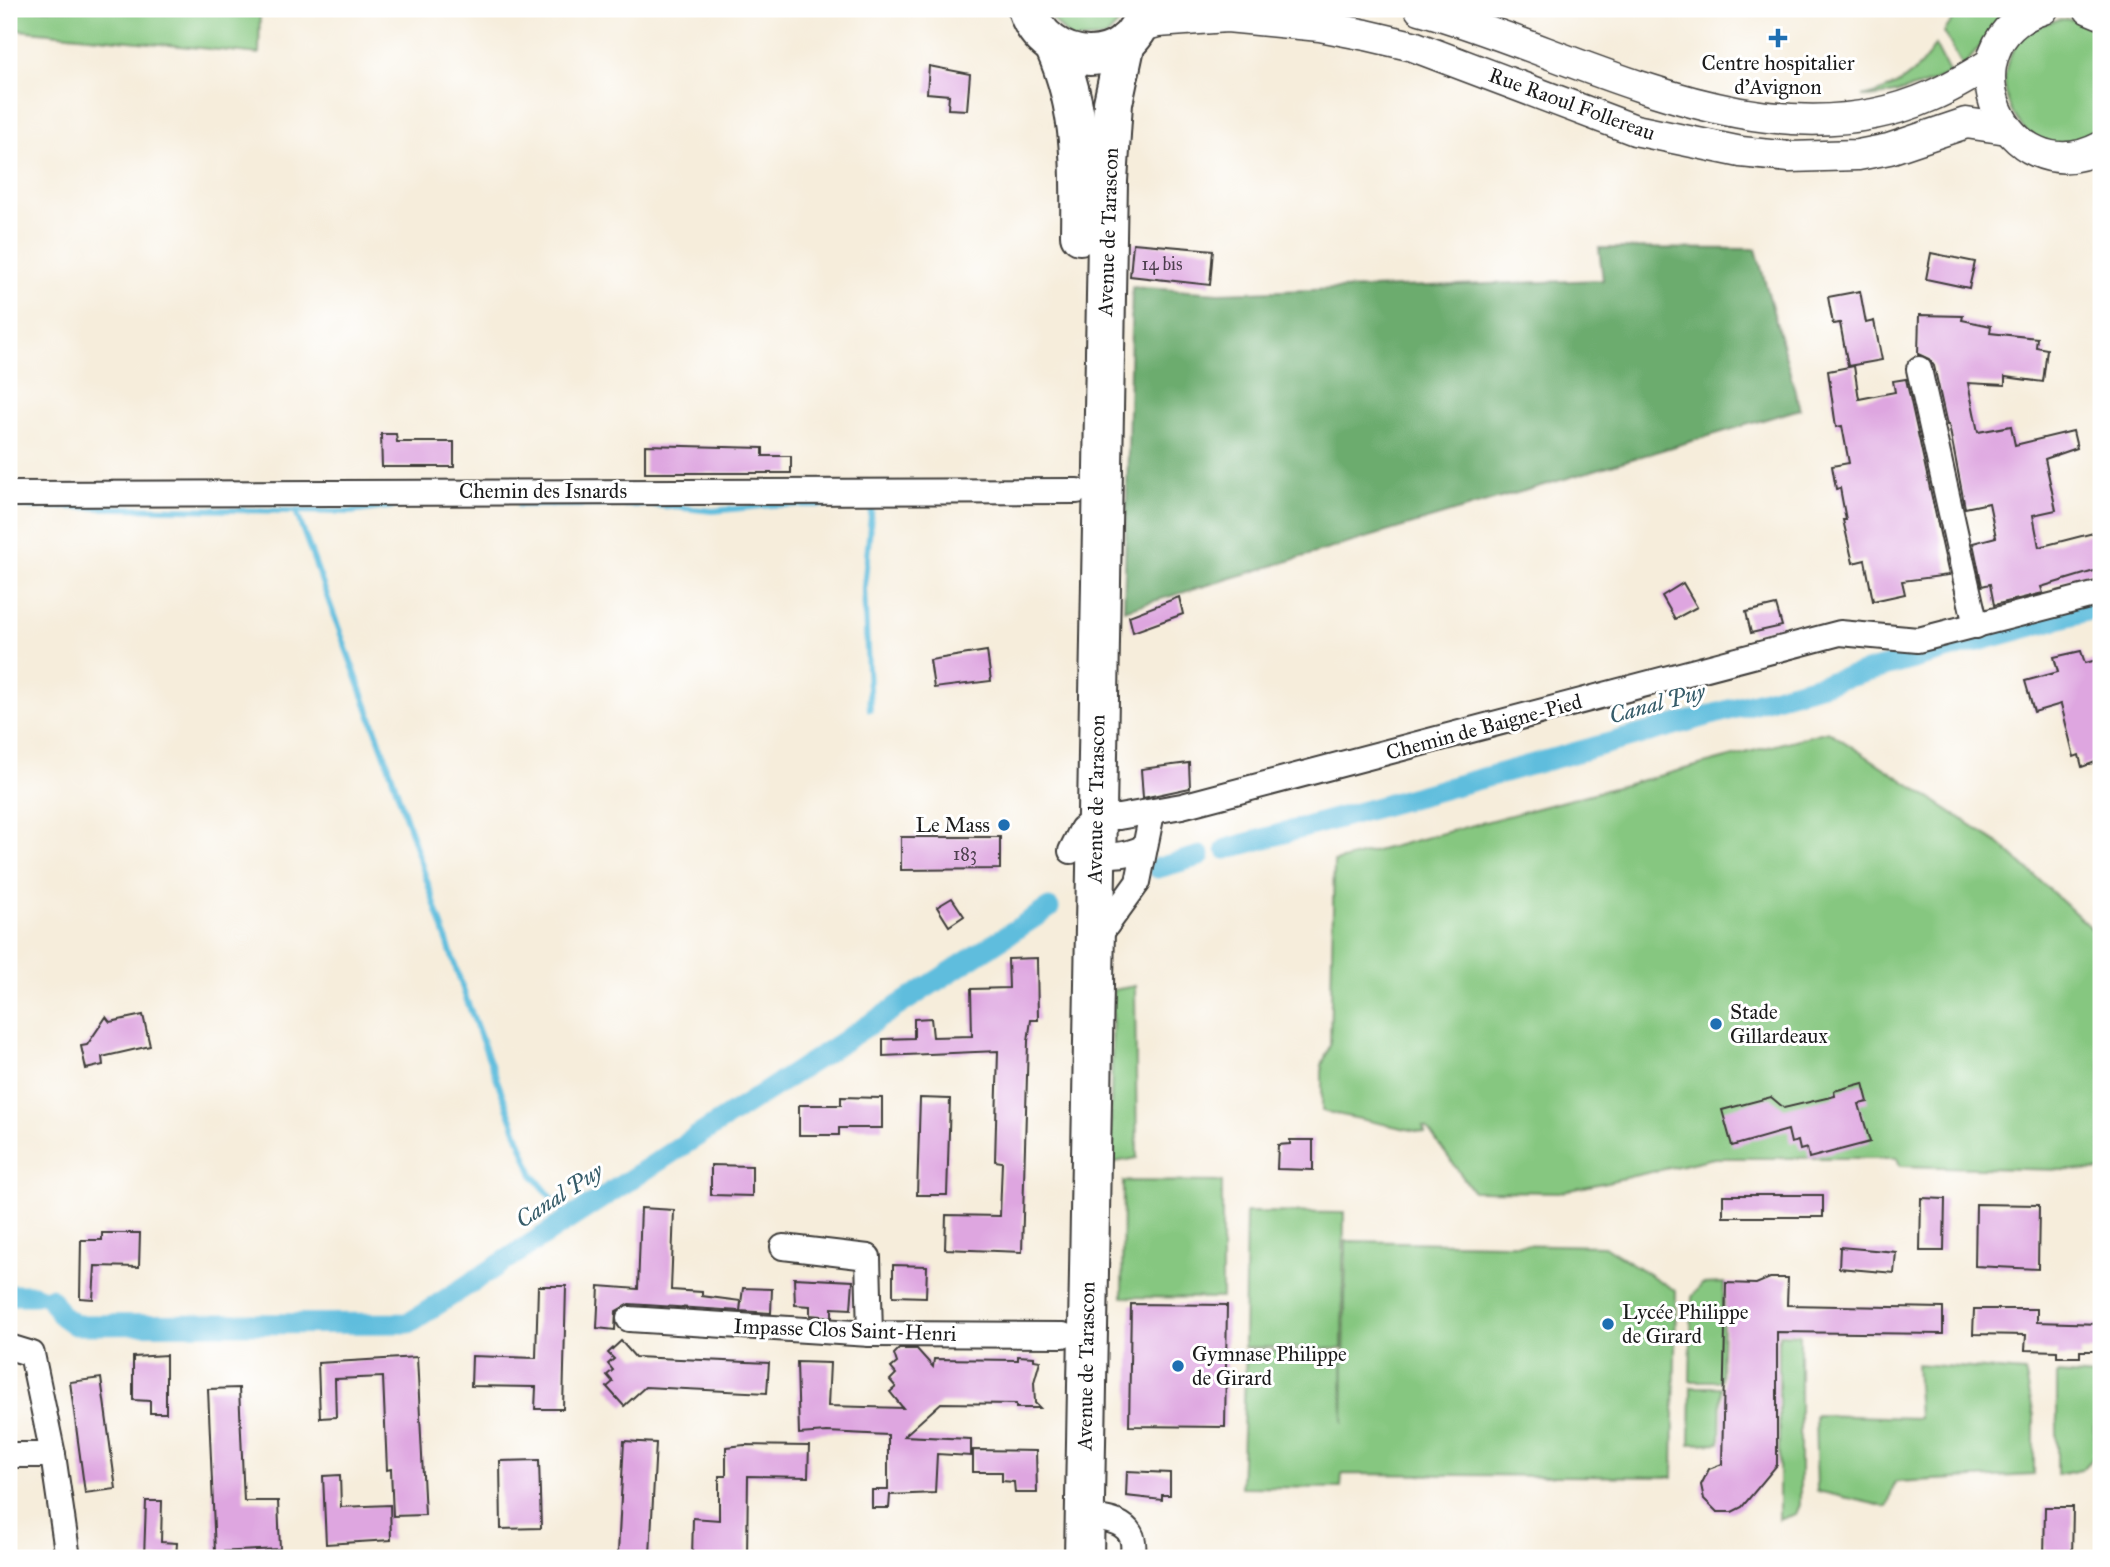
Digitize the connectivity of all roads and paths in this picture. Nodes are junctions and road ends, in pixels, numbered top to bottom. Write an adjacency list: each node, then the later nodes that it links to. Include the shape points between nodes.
1 (1027, 9): 7 (main road, Avenue de Tarascon, via 1041,37)
2 (1420, 9): 8 (street, Rue Raoul Follereau, via 1690,103 1773,116 1858,116 1897,107 1929,97)
3 (2089, 9): 5 (street)
4 (2037, 10): 8 (street, via 2006,33)
5 (2101, 14)
6 (1136, 26): 7 (main road, via 1110,52 1073,55); 9 (street, Rue Raoul Follereau, via 1227,17 1366,35 1413,46 1634,130 1790,158 1889,149 1966,122); 17 (main road, Avenue de Tarascon, via 1113,103)
7 (1055, 48): 12 (main road, Avenue de Tarascon, via 1068,78 1080,146)
8 (1991, 63): 9 (street, via 1991,96)
9 (2007, 129): 10 (street, via 2047,154 2082,154)
10 (2101, 147)
11 (1919, 369): 15 (street)
12 (1077, 491): 13 (street, Chemin des Isnards); 17 (main road, Avenue de Tarascon)
13 (9, 494)
14 (2101, 593): 15 (street, Chemin de Baigne-Pied)
15 (1976, 626): 16 (street, Chemin de Baigne-Pied, via 1918,640 1840,633)
16 (1152, 813): 17 (street, Chemin de Baigne-Pied); 18 (street)
17 (1082, 836): 18 (street, via 1121,856); 19 (main road, Avenue de Tarascon); 23 (main road, Avenue de Tarascon)
18 (1145, 847): 19 (street, via 1138,882)
19 (1093, 945): 27 (main road, Avenue de Tarascon)
20 (783, 1247): 22 (street, via 868,1257)
21 (628, 1319): 22 (street, Impasse Clos Saint-Henri)
22 (870, 1334): 23 (street, Impasse Clos Saint-Henri)
23 (1063, 1335): 29 (main road, Avenue de Tarascon)
24 (20, 1350): 26 (street)
25 (9, 1454): 26 (street)
26 (53, 1455): 28 (street)
27 (1084, 1517): 30 (main road, Avenue de Tarascon); 31 (street, via 1121,1524 1130,1535)
28 (68, 1558)
29 (1060, 1558)
30 (1084, 1558)
31 (1132, 1558)

